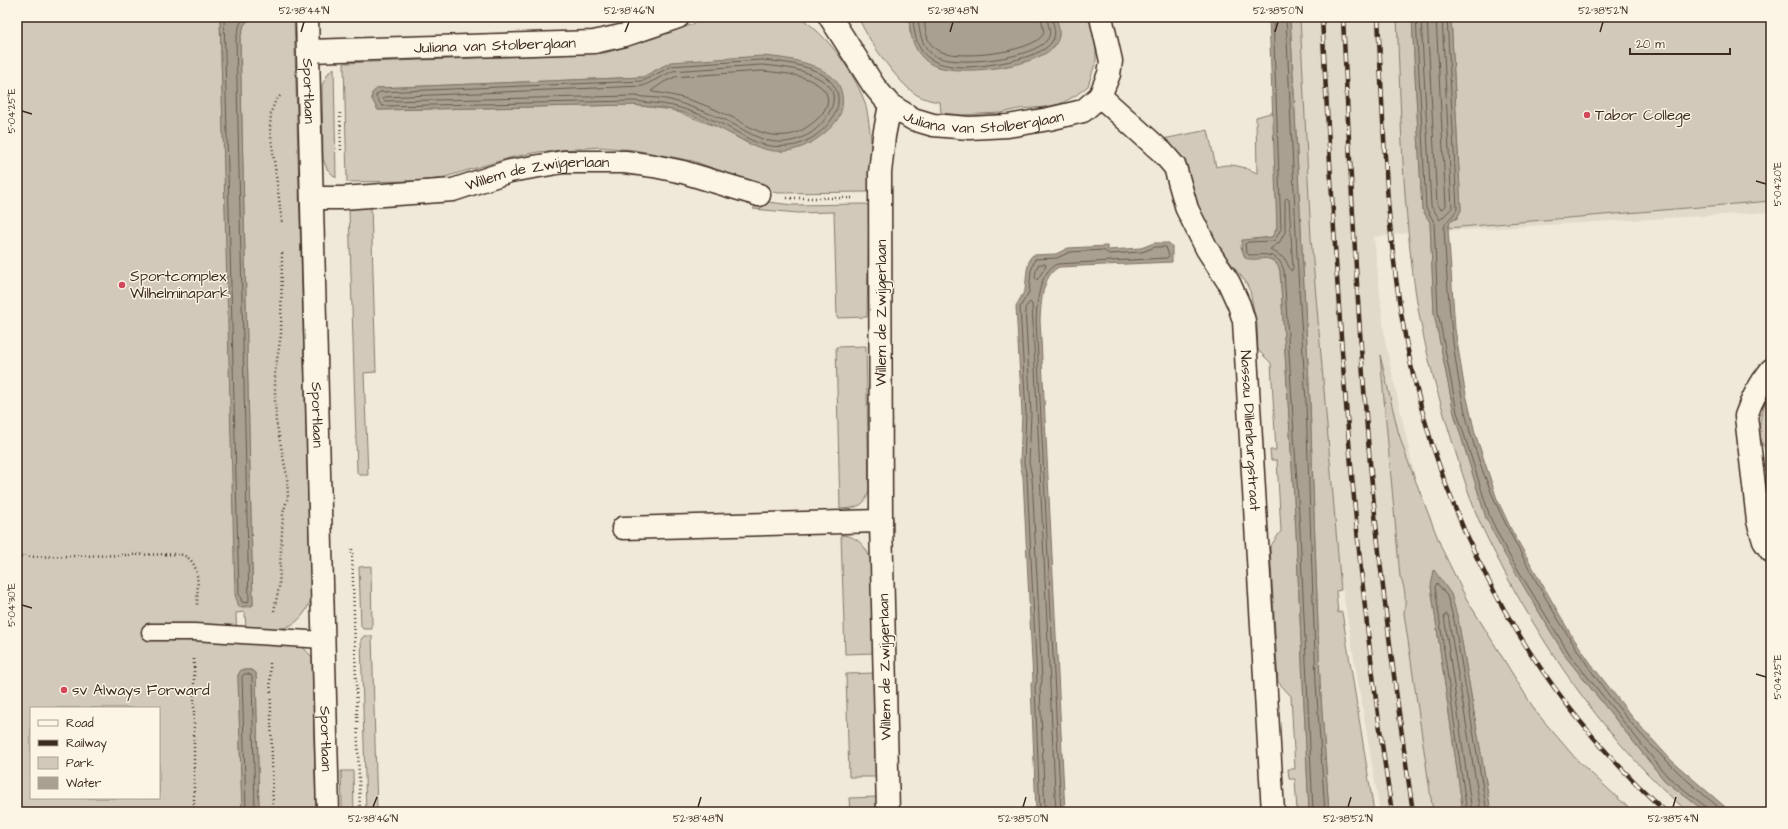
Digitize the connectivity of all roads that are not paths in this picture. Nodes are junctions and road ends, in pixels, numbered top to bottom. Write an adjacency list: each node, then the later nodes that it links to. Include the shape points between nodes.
1 (307, 17): 5 (street, Sportlaan)
2 (678, 17): 5 (street, Juliana van Stolberglaan, via 625,35 594,42)
3 (830, 17): 7 (street, Juliana van Stolberglaan, via 874,86)
4 (1101, 17): 6 (street, Juliana van Stolberglaan, via 1110,60 1109,74)
5 (309, 51): 9 (street, Sportlaan)
6 (1100, 96): 7 (street, Juliana van Stolberglaan, via 1083,111 1008,126 969,128 933,125 912,119); 19 (street, Nassau Dillenburgstraat, via 1175,167 1187,209 1207,249 1229,283 1244,321)
7 (890, 105): 12 (street, Willem de Zwijgerlaan, via 880,173)
8 (759, 195): 9 (street, Willem de Zwijgerlaan, via 654,166 625,162 562,162 510,172 453,190)
9 (312, 198): 16 (street, Sportlaan)
10 (1771, 370): 11 (street, via 1759,384 1746,416 1748,443)
11 (1762, 471): 14 (street, via 1758,521 1764,541)
12 (881, 521): 13 (street); 18 (street, Willem de Zwijgerlaan)
13 (623, 528)
14 (1771, 551)
15 (150, 632): 16 (lane, via 196,632)
16 (324, 640): 17 (street, Sportlaan)
17 (328, 812)
18 (888, 812)
19 (1273, 812)

